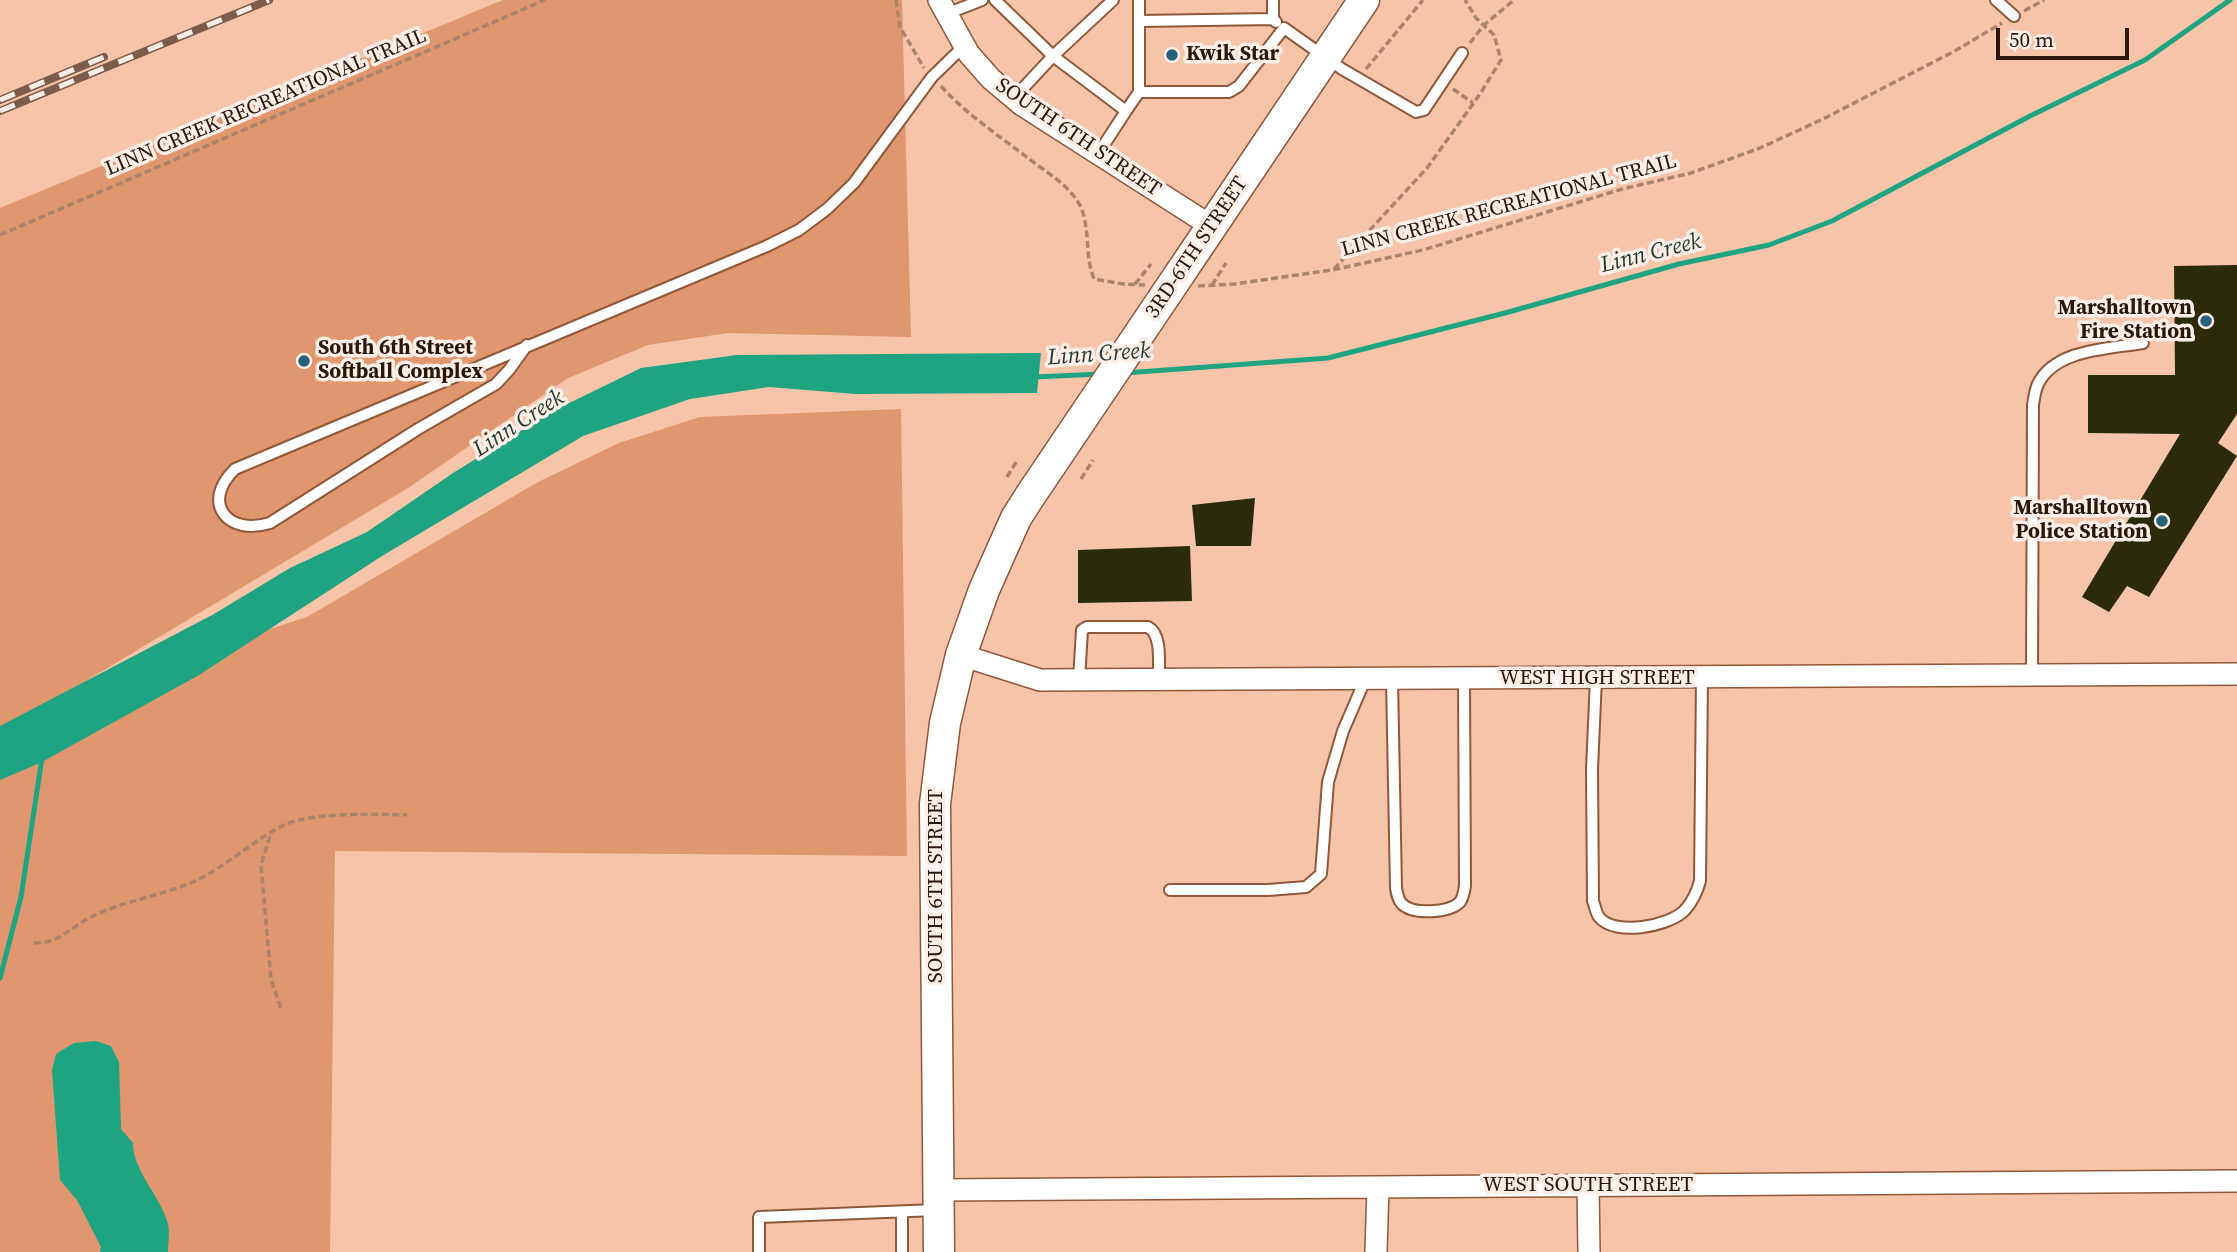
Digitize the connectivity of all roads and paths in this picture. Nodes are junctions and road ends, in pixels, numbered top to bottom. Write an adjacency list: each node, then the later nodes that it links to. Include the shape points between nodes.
1 (545, 0): 33 (path, LINN CREEK RECREATIONAL TRAIL)
2 (896, 0): 24 (path, via 900,27)
3 (982, 0): 14 (lane)
4 (995, 0): 22 (lane)
5 (1113, 0): 22 (lane)
6 (1139, 0): 17 (lane)
7 (1273, 0): 16 (lane)
8 (1364, 0): 23 (main road, 3RD-6TH STREET)
9 (1423, 0): 25 (path)
10 (1465, 0): 18 (path)
11 (1514, 0): 18 (path)
12 (1996, 0): 15 (lane)
13 (2044, 0): 15 (path, LINN CREEK RECREATIONAL TRAIL)
14 (942, 7): 20 (street, SOUTH 6TH STREET)
15 (2014, 16): 36 (path, LINN CREEK RECREATIONAL TRAIL, via 1941,58 1759,148 1690,173 1423,250)
16 (1273, 19): 17 (lane); 19 (lane)
17 (1139, 21): 27 (lane)
18 (1484, 25): 21 (path); 29 (path, via 1494,36 1501,60)
19 (1284, 28): 23 (lane); 27 (lane, via 1239,86 1229,92)
20 (964, 46): 24 (lane); 28 (street, SOUTH 6TH STREET)
21 (1462, 54): 26 (lane)
22 (1053, 56): 28 (lane); 30 (lane)
23 (1325, 57): 25 (lane); 32 (main road, 3RD-6TH STREET)
24 (932, 77): 38 (path, via 957,104 1066,187 1081,209 1087,262 1094,279); 42 (lane, via 854,183 799,230)
25 (1358, 79): 26 (lane, via 1416,112 1424,110)
26 (1443, 82): 29 (path)
27 (1139, 92): 30 (lane)
28 (1014, 98): 31 (street, SOUTH 6TH STREET)
29 (1473, 103): 36 (path, via 1427,168)
30 (1126, 111): 31 (lane)
31 (1098, 154): 32 (street, SOUTH 6TH STREET)
32 (1211, 226): 37 (main road, 3RD-6TH STREET)
33 (0, 235)
34 (1226, 263): 40 (path)
35 (1151, 264): 38 (path)
36 (1332, 270): 40 (path, LINN CREEK RECREATIONAL TRAIL)
37 (1189, 278): 40 (path, LINN CREEK RECREATIONAL TRAIL); 46 (main road, 3RD-6TH STREET, bridge)
38 (1135, 285): 39 (path)
39 (1147, 285)
40 (1212, 285)
41 (2143, 343): 49 (lane, via 2065,359 2047,370 2037,385 2033,405)
42 (527, 345): 42 (lane, via 235,469 219,491 219,504 226,516 240,525 255,528 270,523 496,384)
43 (1018, 459): 46 (path)
44 (1093, 460): 45 (path)
45 (1081, 479)
46 (1019, 487): 47 (main road, SOUTH 6TH STREET, via 1016,518)
47 (961, 655): 52 (street, WEST HIGH STREET, via 1040,680); 65 (main road, SOUTH 6TH STREET, via 945,723 935,804)
48 (2237, 674): 49 (street, WEST HIGH STREET)
49 (2032, 675): 51 (street, WEST HIGH STREET)
50 (1596, 678): 51 (street, WEST HIGH STREET); 51 (lane, via 1593,901 1598,916 1611,926 1630,928 1655,925 1683,912 1700,881); 56 (street, WEST HIGH STREET)
51 (1702, 678)
52 (1079, 680): 53 (street, WEST HIGH STREET); 53 (lane, via 1080,637 1087,627 1148,627 1154,631)
53 (1159, 680): 54 (street, WEST HIGH STREET)
54 (1365, 680): 55 (street, WEST HIGH STREET); 59 (lane, via 1328,782 1321,874 1306,887)
55 (1392, 680): 56 (street, WEST HIGH STREET); 56 (lane, via 1396,888 1399,902 1424,911 1451,908 1461,900 1465,886)
56 (1464, 680)
57 (407, 816): 58 (path, via 313,819 286,824)
58 (271, 834): 60 (path, via 171,892 91,917 48,943); 61 (path, via 261,865 271,979)
59 (1170, 890)
60 (34, 943)
61 (281, 1009)
62 (2237, 1181): 63 (street, WEST SOUTH STREET)
63 (1588, 1186): 64 (street, WEST SOUTH STREET); 71 (street)
64 (1378, 1187): 65 (street, WEST SOUTH STREET); 70 (street)
65 (938, 1200): 66 (lane); 69 (main road, SOUTH 6TH STREET)
66 (902, 1212): 67 (lane, via 759,1217); 68 (lane)
67 (759, 1252)
68 (902, 1252)
69 (939, 1252)
70 (1376, 1252)
71 (1589, 1252)

